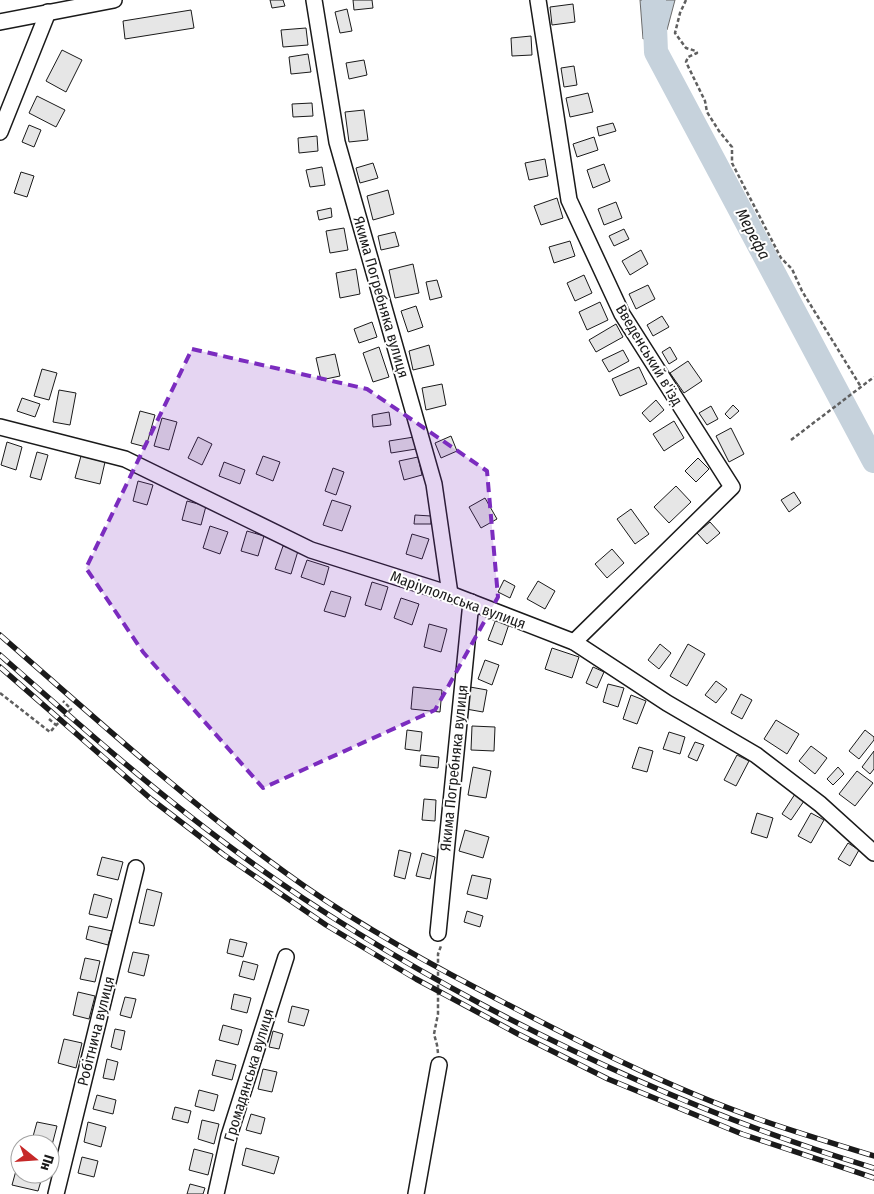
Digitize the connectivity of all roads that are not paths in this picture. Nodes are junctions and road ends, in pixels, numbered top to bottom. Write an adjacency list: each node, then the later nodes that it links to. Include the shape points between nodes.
1 (114, 0): 4 (street)
2 (314, 0): 8 (street, Якима Погребняка вулиця, via 337,142 434,484)
3 (538, 0): 10 (street, Введенський в'їзд, via 569,200 622,314 732,487)
4 (48, 12): 5 (street); 6 (street)
5 (0, 22)
6 (0, 132)
7 (0, 427): 8 (street, Маріупольська вулиця, via 125,459 311,550)
8 (450, 594): 9 (street, Маріупольська вулиця)
9 (471, 602): 10 (street, Маріупольська вулиця); 13 (street, Якима Погребняка вулиця)
10 (574, 642): 11 (street, Маріупольська вулиця, via 667,703 756,755 820,804)
11 (874, 853)
12 (136, 868): 16 (street, Робітнича вулиця)
13 (438, 933)
14 (286, 957): 17 (street, Громадянська вулиця, via 228,1136)
15 (438, 1065): 18 (street)
16 (56, 1194)
17 (216, 1194)
18 (416, 1194)

